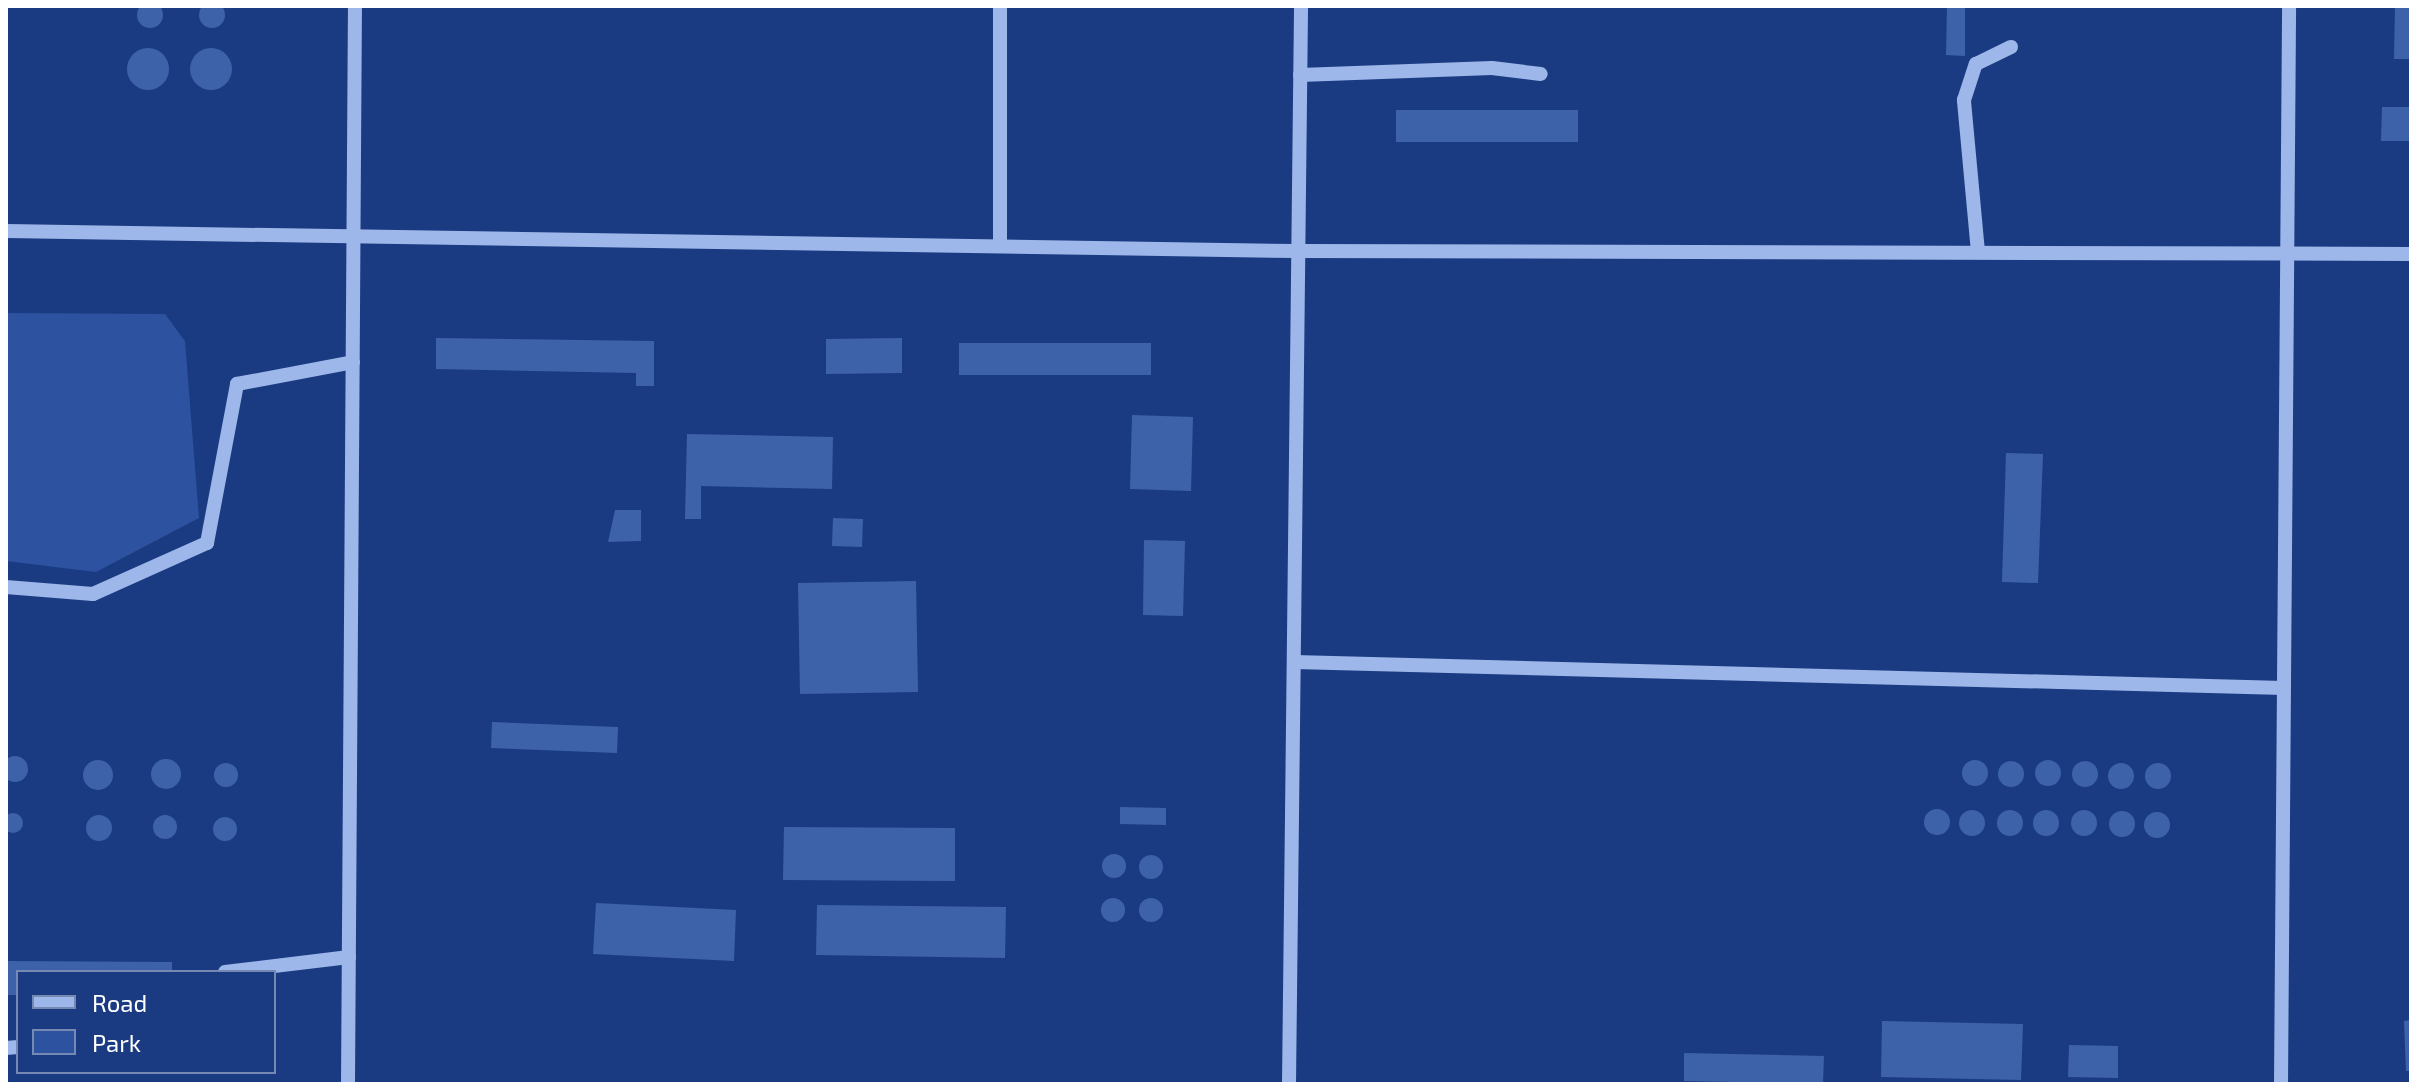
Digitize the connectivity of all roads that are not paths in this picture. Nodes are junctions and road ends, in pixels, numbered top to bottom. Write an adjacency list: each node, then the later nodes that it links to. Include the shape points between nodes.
1 (355, 6): 9 (lane)
2 (1000, 6): 10 (lane)
3 (1301, 6): 7 (lane)
4 (2289, 6): 13 (lane)
5 (2011, 47): 12 (lane, via 1976,64 1964,100)
6 (1541, 74): 7 (lane, via 1492,68)
7 (1300, 75): 11 (lane)
8 (6, 231): 9 (lane)
9 (354, 234): 10 (lane); 15 (lane)
10 (1000, 246): 11 (lane)
11 (1298, 251): 12 (lane); 17 (lane)
12 (1978, 252): 13 (lane)
13 (2287, 253): 14 (lane); 18 (lane)
14 (2411, 254)
15 (353, 362): 16 (lane, via 237,384 207,543 93,594); 19 (lane)
16 (6, 587)
17 (1294, 662): 18 (lane); 22 (lane)
18 (2284, 688): 23 (lane)
19 (349, 957): 20 (lane); 21 (lane)
20 (242, 970)
21 (348, 1084)
22 (1289, 1084)
23 (2281, 1084)

